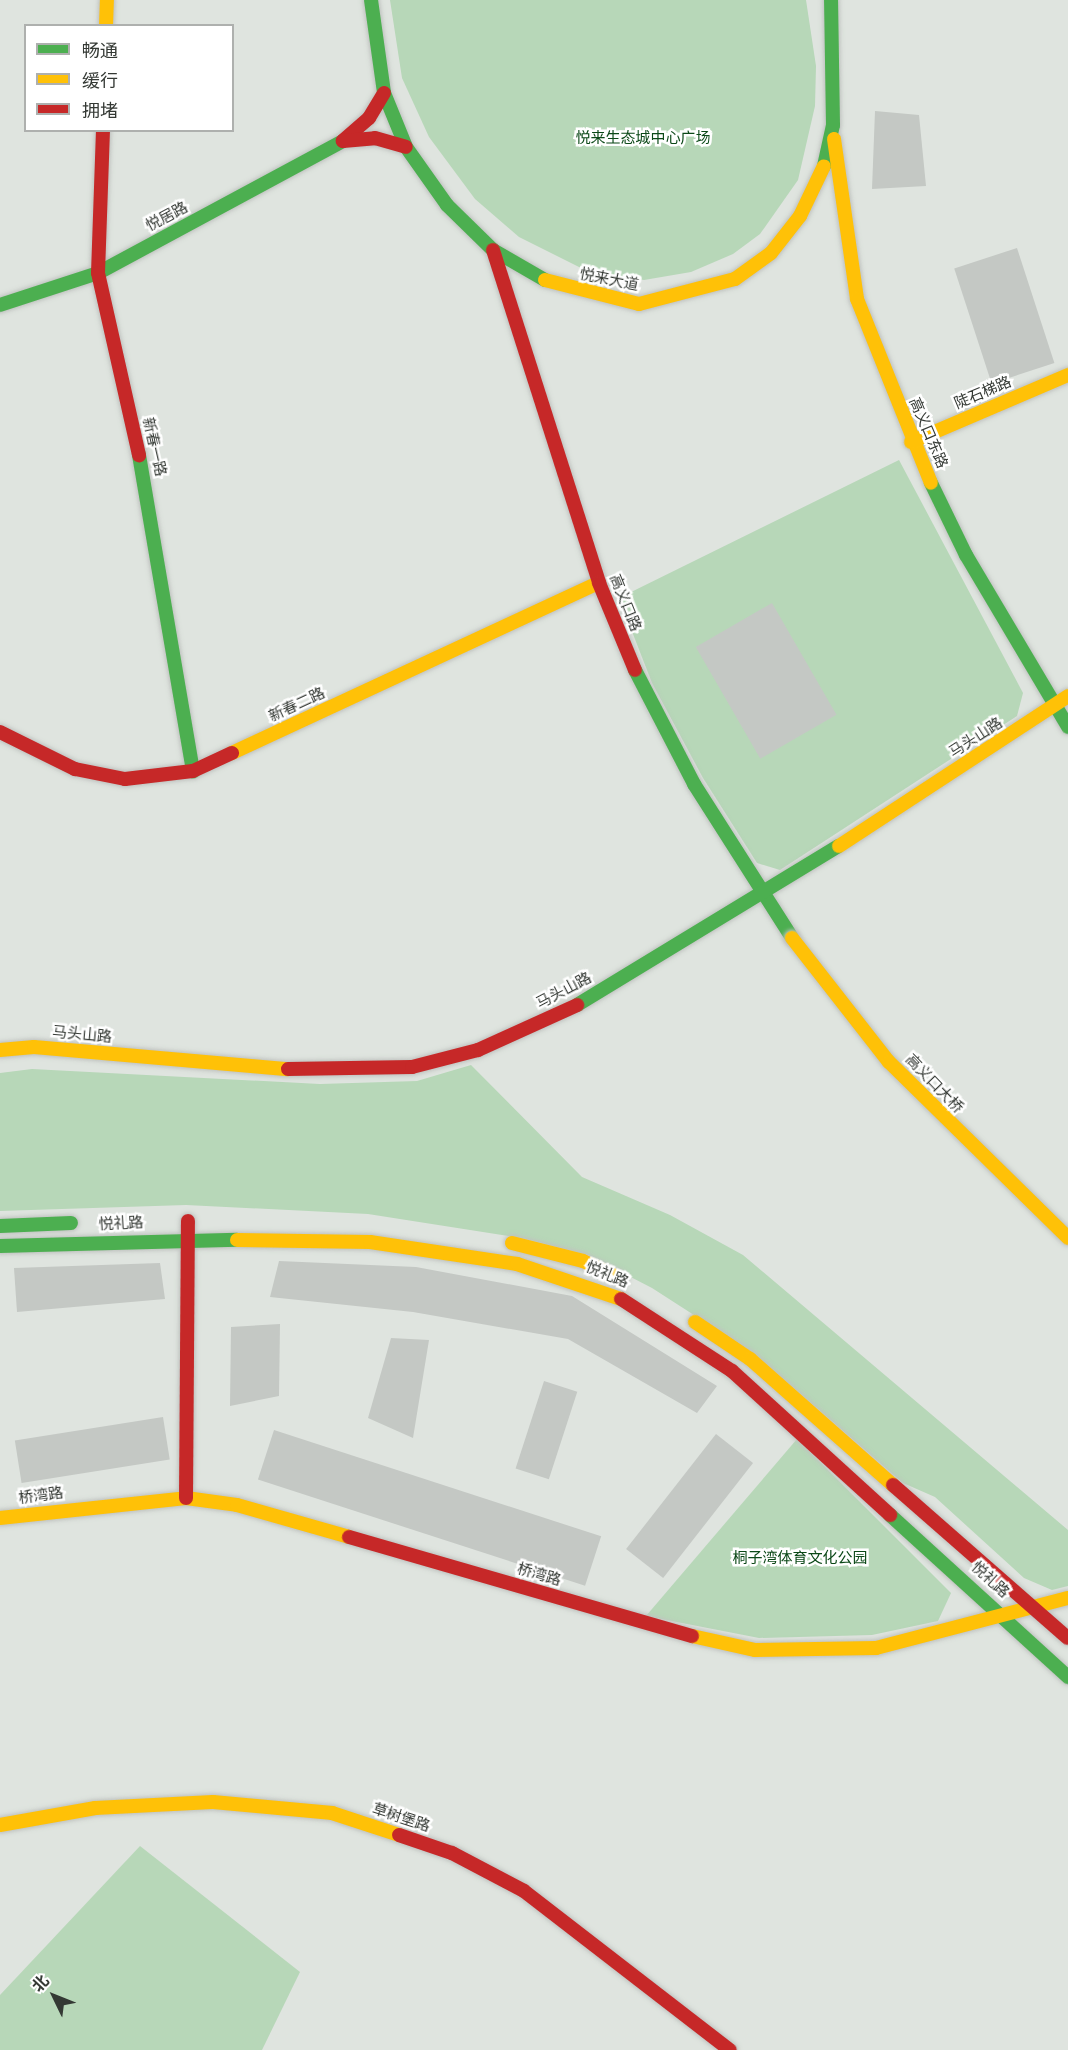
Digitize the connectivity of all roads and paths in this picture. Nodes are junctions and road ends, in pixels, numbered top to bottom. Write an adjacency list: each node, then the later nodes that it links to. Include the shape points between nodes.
1 (107, 0): 4 (street)
2 (370, 0): 5 (street, 悦来大道)
3 (834, 2): 6 (street, 悦来大道)
4 (106, 24)
5 (384, 93): 8 (street, via 369,118); 9 (street, 悦来大道)
6 (833, 125): 10 (street, 悦来大道, via 822,176 801,216 771,253 735,279 639,304 540,279); 14 (street, 高义口东路, via 840,206 857,299)
7 (103, 132): 11 (street, 新春一路)
8 (343, 141): 9 (street, via 375,138); 11 (street, 悦居路)
9 (406, 147): 10 (street, 悦来大道, via 447,205)
10 (493, 250): 15 (street, 高义口路)
11 (98, 273): 12 (street, 悦居路); 20 (street, 新春一路, via 153,516)
12 (0, 305)
13 (1068, 375): 14 (street, 陡石梯路)
14 (911, 442): 17 (street, 高义口东路, via 966,555)
15 (599, 583): 20 (street, 新春二路); 21 (street, 高义口路, via 642,687)
16 (1068, 696): 17 (street, 马头山路)
17 (1053, 707): 18 (street, 高义口东路); 21 (street, 马头山路)
18 (1068, 727)
19 (0, 732): 20 (street, 新春二路, via 75,769 115,777)
20 (193, 771)
21 (762, 897): 22 (street, 高义口路); 23 (street, 马头山路, via 565,1012 478,1050 412,1067 316,1071 34,1047)
22 (792, 938): 27 (street, 高义口大桥, bridge, via 890,1062)
23 (0, 1050)
24 (188, 1220): 28 (street)
25 (82, 1223): 26 (street, 悦礼路)
26 (0, 1226)
27 (1068, 1238)
28 (188, 1239): 30 (street, 悦礼路); 33 (street); 37 (street, 悦礼路, via 370,1242 517,1264 640,1306 732,1371)
29 (497, 1241): 31 (street, 悦礼路, via 583,1261)
30 (0, 1246)
31 (632, 1284)
32 (681, 1313): 36 (street, 悦礼路, via 750,1359)
33 (186, 1498): 34 (street, 桥湾路, via 111,1502); 37 (street, 桥湾路, via 237,1505 695,1637 755,1650 876,1648)
34 (0, 1518)
35 (1068, 1598): 36 (street, 桥湾路)
36 (1036, 1609): 37 (street, 桥湾路); 38 (street, 悦礼路)
37 (1007, 1618): 39 (street, 悦礼路)
38 (1068, 1638)
39 (1068, 1677)
40 (0, 1825): 41 (street, 草树堡路, via 95,1808 213,1802 332,1813 452,1853 524,1891)
41 (730, 2050)

